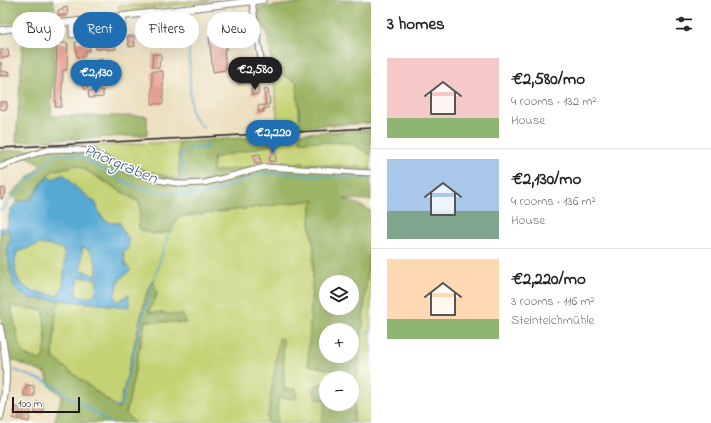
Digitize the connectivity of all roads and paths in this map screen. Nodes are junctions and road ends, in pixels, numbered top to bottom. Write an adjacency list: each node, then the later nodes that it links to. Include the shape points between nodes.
1 (263, 0): 2 (main road)
2 (252, 1): 3 (street); 4 (main road)
3 (254, 12)
4 (127, 16)
5 (72, 22): 6 (main road); 7 (street)
6 (0, 30)
7 (73, 36)
8 (259, 48): 9 (street)
9 (263, 72)
10 (0, 167): 11 (street, via 47,150 69,149 92,152 124,169 158,180 182,184 204,183 265,167)
11 (371, 173)
12 (0, 327): 13 (main road, via 6,359)
13 (3, 391): 14 (main road)
14 (0, 418)

